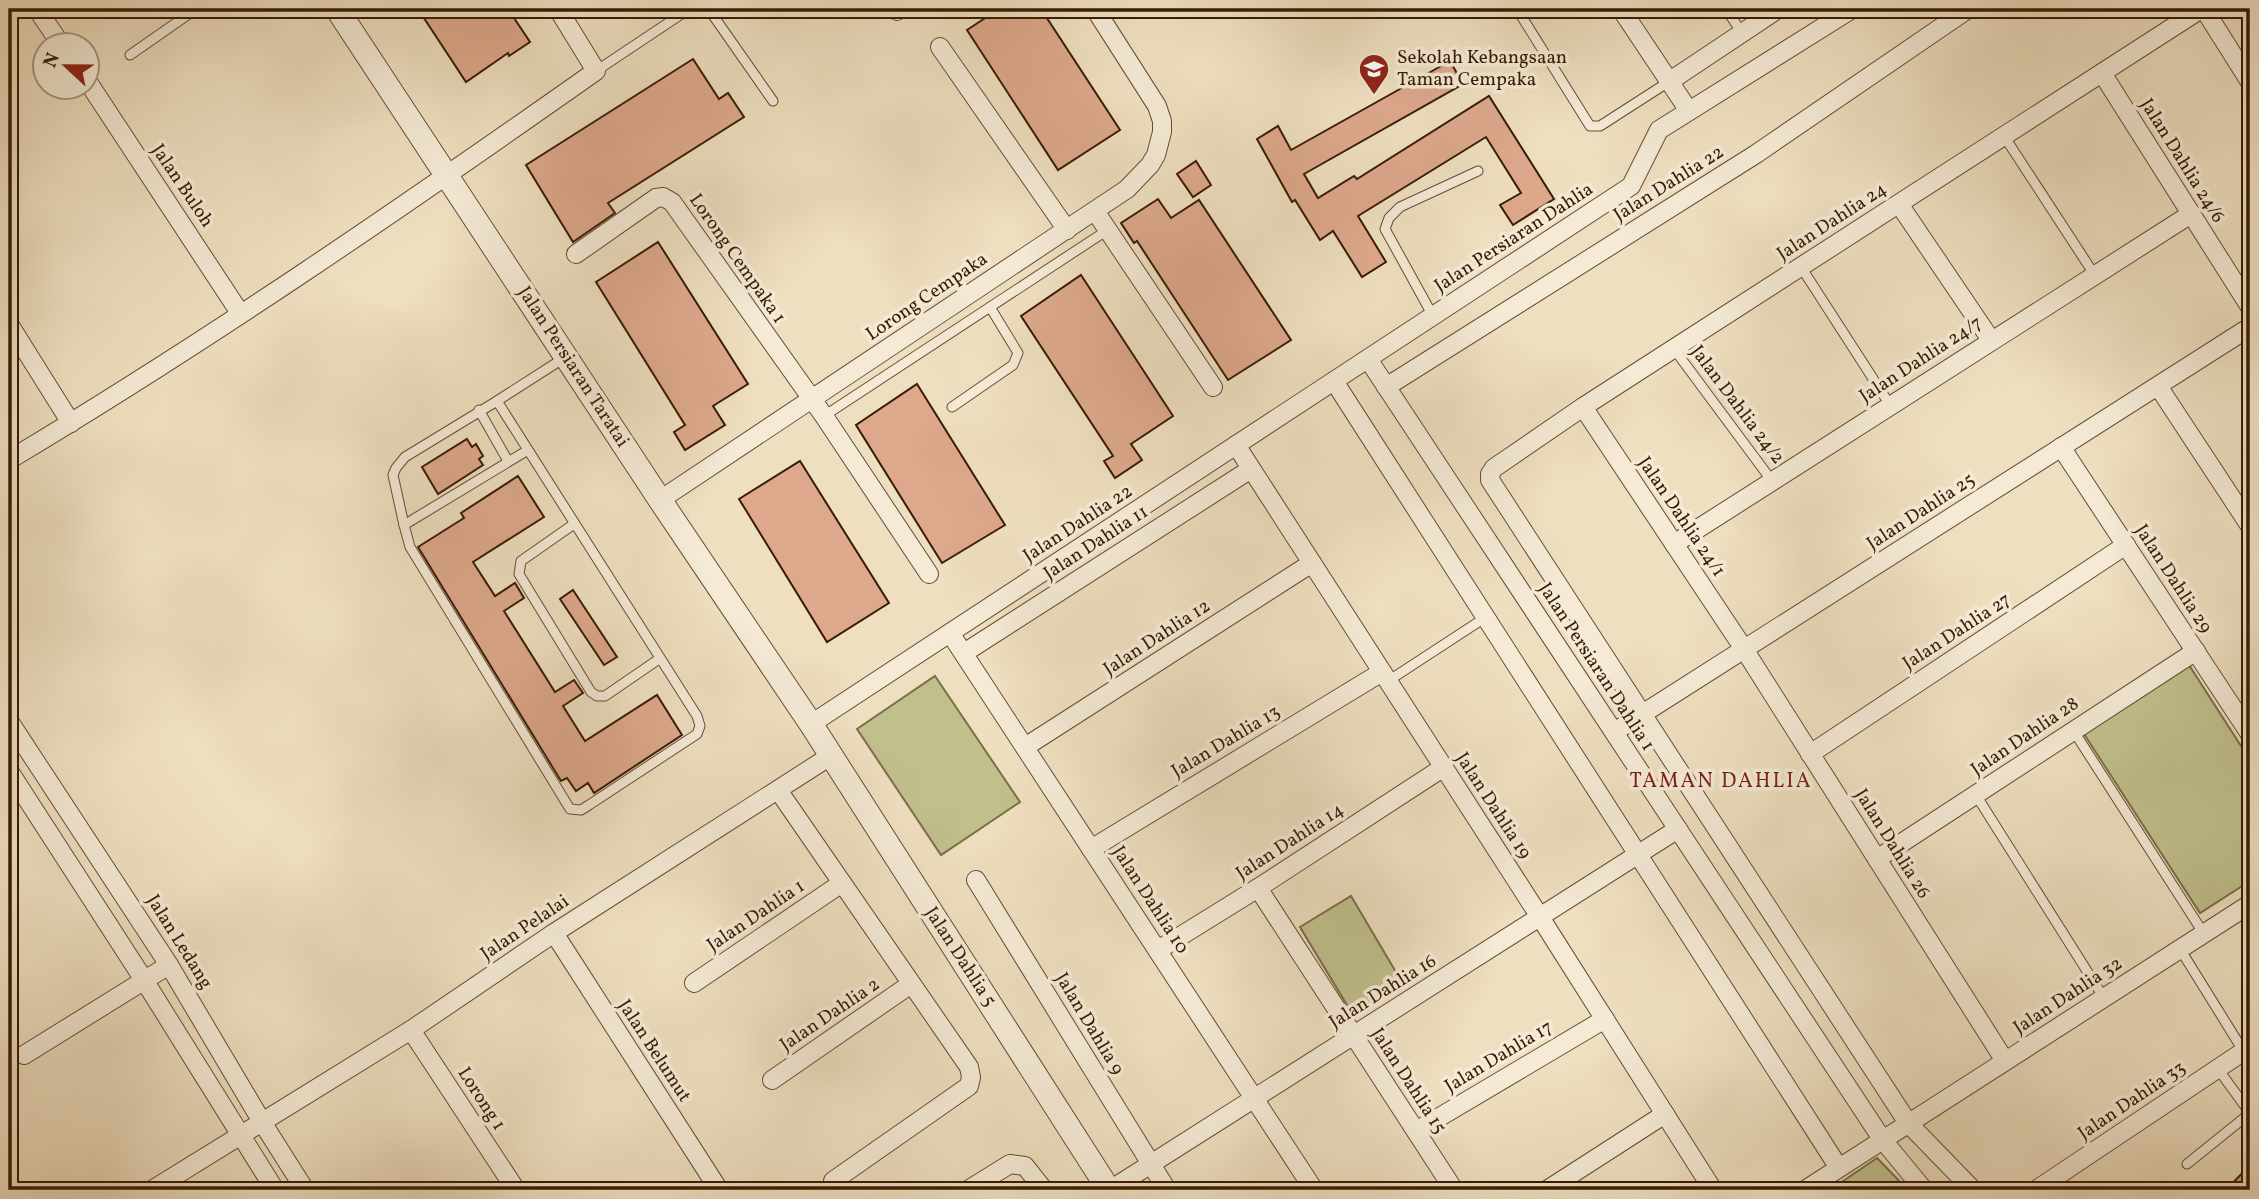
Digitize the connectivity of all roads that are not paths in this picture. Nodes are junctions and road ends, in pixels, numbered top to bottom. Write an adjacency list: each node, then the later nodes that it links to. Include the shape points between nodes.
1 (37, 9): 15 (street)
2 (196, 9): 18 (lane)
3 (337, 9): 28 (street, Jalan Persiaran Taratai)
4 (558, 9): 19 (street)
5 (689, 9): 19 (lane)
6 (704, 9): 23 (lane, via 710,11)
7 (1095, 9): 30 (street, Lorong Cempaka, via 1157,106 1162,132 1150,165 1127,189)
8 (1517, 9): 21 (lane, via 1590,125 1600,126)
9 (1621, 9): 21 (street)
10 (1726, 9): 16 (lane)
11 (1778, 9): 16 (street)
12 (1852, 9): 25 (street)
13 (1968, 9): 50 (street, Jalan Dahlia 22, via 1756,154)
14 (2202, 9): 20 (street, Jalan Dahlia 24); 22 (street)
15 (53, 32)
16 (1742, 33): 21 (street)
17 (940, 47): 32 (street)
18 (130, 55)
19 (596, 71): 28 (street)
20 (2102, 73): 26 (street, Jalan Dahlia 24); 31 (street, Jalan Dahlia 24/6)
21 (1670, 81): 25 (street)
22 (2250, 82)
23 (773, 101)
24 (101, 102): 39 (street, Jalan Buloh)
25 (1689, 111): 40 (street, Jalan Persiaran Dahlia, via 1659,130 1631,186)
26 (2004, 136): 29 (street, Jalan Dahlia 24); 36 (lane)
27 (1478, 172): 40 (lane, via 1400,207 1385,229)
28 (448, 176): 39 (street); 45 (street, Jalan Persiaran Taratai)
29 (1899, 204): 35 (street, Jalan Dahlia 24); 43 (street)
30 (1095, 211): 32 (street, Lorong Cempaka); 33 (street)
31 (2191, 214): 36 (street, Jalan Dahlia 24/7); 38 (street, Jalan Dahlia 24/6)
32 (1067, 230): 51 (street, Lorong Cempaka)
33 (1106, 230): 37 (lane); 49 (street)
34 (576, 254): 51 (street, Lorong Cempaka 1, via 656,198 672,202)
35 (1801, 267): 44 (street, Jalan Dahlia 24); 53 (lane)
36 (2094, 274): 43 (street, Jalan Dahlia 24/7)
37 (990, 307): 54 (lane, via 1018,353 1013,365); 57 (lane)
38 (2250, 307)
39 (240, 313): 58 (street)
40 (1433, 316): 46 (street, Jalan Persiaran Dahlia)
41 (9, 324): 58 (street)
42 (2250, 327): 48 (street, Jalan Dahlia 25)
43 (1990, 341): 53 (street, Jalan Dahlia 24/7)
44 (1674, 349): 55 (street, Jalan Dahlia 24); 65 (lane, Jalan Dahlia 24/2)
45 (566, 358): 52 (lane); 66 (street, Jalan Persiaran Taratai)
46 (1368, 359): 47 (street, Jalan Dahlia 22); 50 (street, Jalan Persiaran Dahlia 1)
47 (1334, 381): 59 (street, Jalan Dahlia 22); 74 (street)
48 (2158, 386): 60 (street, Jalan Dahlia 25); 69 (street)
49 (1213, 387)
50 (1386, 387): 85 (street, Jalan Persiaran Dahlia 1)
51 (811, 400): 57 (street); 66 (street, Lorong Cempaka)
52 (497, 401): 56 (lane); 61 (lane)
53 (1890, 405): 65 (street, Jalan Dahlia 24/7)
54 (952, 407)
55 (1583, 407): 70 (street, Jalan Dahlia 24/1); 81 (street, Jalan Dahlia 24, via 1490,474 1490,480)
56 (479, 411): 63 (lane); 68 (lane, via 404,457 396,467 393,475)
57 (824, 416): 73 (street)
58 (71, 423): 62 (street)
59 (1236, 445): 64 (street, Jalan Dahlia 19); 75 (street, Jalan Dahlia 22)
60 (2061, 447): 71 (street, Jalan Dahlia 29); 76 (street, Jalan Dahlia 25)
61 (528, 450): 63 (lane); 67 (lane)
62 (9, 460)
63 (508, 461): 68 (lane)
64 (1251, 469): 72 (street, Jalan Dahlia 19); 78 (street, Jalan Dahlia 11)
65 (1772, 481): 70 (street, Jalan Dahlia 24/7)
66 (660, 500): 83 (street, Jalan Persiaran Taratai)
67 (574, 524): 79 (lane); 79 (lane, via 521,561 519,568 548,626 597,696 605,696)
68 (404, 525): 79 (lane, via 410,547 570,809 581,810 697,734 697,716)
69 (2250, 526)
70 (1674, 544): 76 (street, Jalan Dahlia 24/1)
71 (2126, 545): 77 (street, Jalan Dahlia 29); 88 (street, Jalan Dahlia 27)
72 (1312, 563): 80 (street, Jalan Dahlia 19); 87 (street, Jalan Dahlia 12)
73 (929, 574)
74 (1486, 617): 80 (lane); 96 (street)
75 (950, 633): 78 (street, Jalan Dahlia 10); 83 (street, Jalan Dahlia 22)
76 (1744, 649): 81 (street, Jalan Dahlia 25); 88 (street, Jalan Dahlia 26)
77 (2196, 651): 84 (street, Jalan Dahlia 28); 86 (street, Jalan Dahlia 29)
78 (964, 653): 87 (street, Jalan Dahlia 10)
79 (659, 659)
80 (1385, 676): 90 (street, Jalan Dahlia 19); 95 (street, Jalan Dahlia 13)
81 (1643, 714): 85 (street, Jalan Dahlia 25); 124 (street)
82 (9, 721): 107 (street, Jalan Ledang)
83 (811, 724): 89 (street, Jalan Dahlia 5)
84 (2073, 730): 93 (street, Jalan Dahlia 28); 104 (lane)
85 (1614, 732): 94 (street, Jalan Persiaran Dahlia 1)
86 (2250, 734)
87 (1025, 747): 95 (street, Jalan Dahlia 10)
88 (1810, 754): 97 (street, Jalan Dahlia 26)
89 (832, 755): 92 (street, Jalan Pelalai); 139 (street, Jalan Dahlia 5)
90 (1444, 767): 100 (street, Jalan Dahlia 14); 102 (street, Jalan Dahlia 19)
91 (9, 771): 108 (street)
92 (778, 790): 99 (street); 103 (street, Jalan Pelalai)
93 (1976, 795): 97 (street, Jalan Dahlia 28); 111 (lane)
94 (1678, 829): 96 (street, Jalan Dahlia 16); 127 (street, Jalan Persiaran Dahlia 1)
95 (1091, 849): 106 (street, Jalan Dahlia 10)
96 (1638, 855): 102 (street, Jalan Dahlia 16); 130 (street)
97 (1877, 859): 117 (street, Jalan Dahlia 26)
98 (976, 880): 129 (street, Jalan Dahlia 9)
99 (842, 883): 109 (street, Jalan Dahlia 1); 110 (street)
100 (1258, 888): 106 (street, Jalan Dahlia 14); 114 (street, Jalan Dahlia 15)
101 (2250, 904): 104 (street, Jalan Dahlia 32)
102 (1540, 917): 112 (street, Jalan Dahlia 19); 114 (street, Jalan Dahlia 16)
103 (554, 933): 113 (street, Jalan Pelalai); 136 (street, Jalan Belumut)
104 (2204, 934): 105 (street, Jalan Dahlia 32)
105 (2180, 949): 111 (street, Jalan Dahlia 32); 115 (lane)
106 (1157, 950): 120 (street, Jalan Dahlia 10)
107 (169, 965): 108 (street); 123 (street, Jalan Ledang)
108 (144, 980): 116 (street); 126 (street)
109 (694, 984)
110 (911, 984): 119 (street, Jalan Dahlia 2); 131 (street, via 969,1067 968,1086)
111 (2104, 998): 117 (street, Jalan Dahlia 32)
112 (1605, 1019): 121 (street, Jalan Dahlia 19); 125 (street, Jalan Dahlia 17)
113 (411, 1030): 123 (street, Jalan Pelalai); 135 (street, Lorong 1)
114 (1353, 1035): 120 (street, Jalan Dahlia 16); 125 (street, Jalan Dahlia 15)
115 (2247, 1049): 118 (street, Jalan Dahlia 33)
116 (24, 1055)
117 (2005, 1061): 124 (street, Jalan Dahlia 32)
118 (2218, 1069): 122 (lane); 148 (street, Jalan Dahlia 33)
119 (772, 1080)
120 (1254, 1099): 129 (street, Jalan Dahlia 16); 141 (street, Jalan Dahlia 10)
121 (1665, 1114): 143 (street); 144 (street, Jalan Dahlia 19)
122 (2250, 1114): 128 (lane)
123 (262, 1122): 126 (street, Jalan Pelalai); 134 (street, Jalan Ledang)
124 (1908, 1123): 127 (street, Jalan Dahlia 32); 147 (street)
125 (1416, 1131): 142 (street, Jalan Dahlia 15)
126 (241, 1134): 132 (street, Jalan Pelalai); 133 (street)
127 (1882, 1139): 130 (street, Jalan Dahlia 32); 146 (street, Jalan Persiaran Dahlia 1)
128 (2187, 1164)
129 (1150, 1165): 139 (street, Jalan Dahlia 16); 140 (street, Jalan Dahlia 9)
130 (1839, 1168): 145 (street, Jalan Dahlia 32)
131 (832, 1181)
132 (152, 1190)
133 (275, 1190)
134 (305, 1190)
135 (516, 1190)
136 (719, 1190)
137 (968, 1190): 138 (street, via 1010,1164 1026,1166)
138 (1044, 1190)
139 (1110, 1190)
140 (1167, 1190)
141 (1314, 1190)
142 (1454, 1190)
143 (1547, 1190)
144 (1713, 1190)
145 (1805, 1190)
146 (1924, 1190)
147 (1973, 1190)
148 (2036, 1190)

